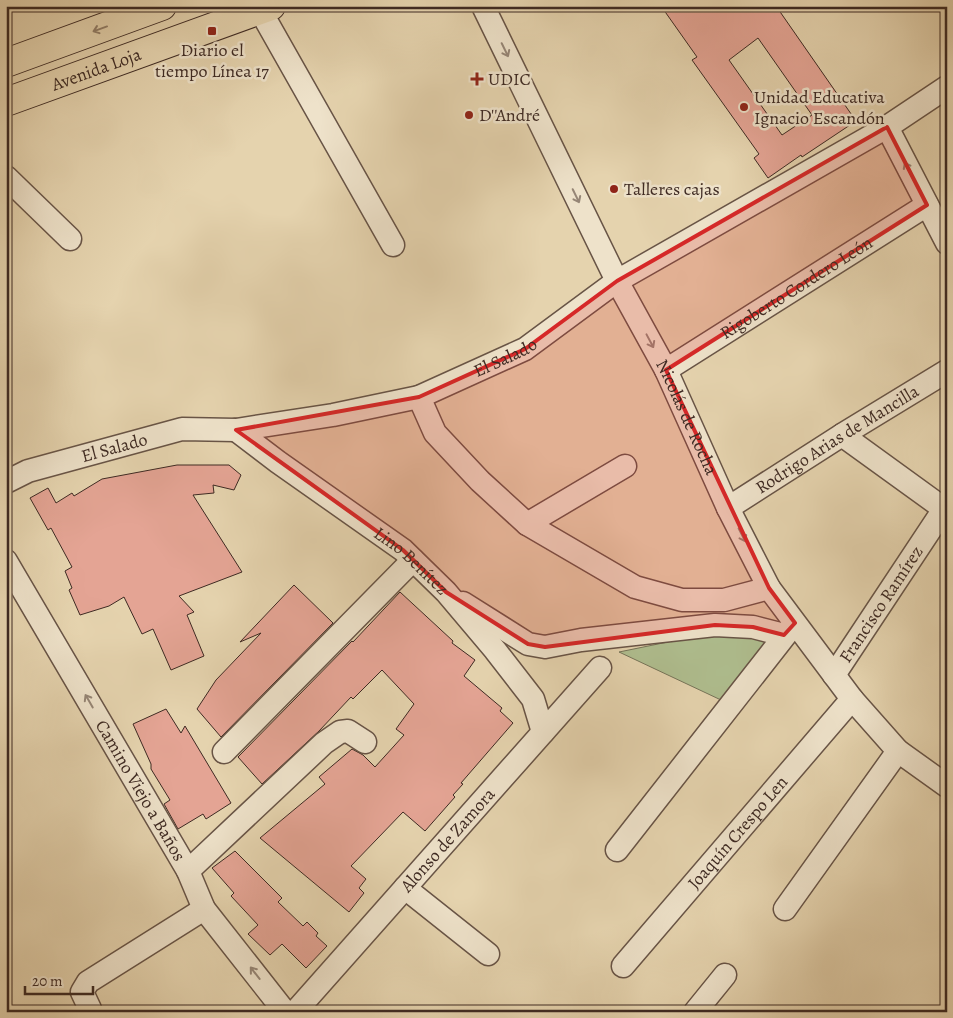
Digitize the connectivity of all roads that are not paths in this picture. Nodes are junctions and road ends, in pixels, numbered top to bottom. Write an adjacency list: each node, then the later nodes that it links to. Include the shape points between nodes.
1 (162, 6): 4 (main road, Avenida Loja, one-way to 4)
2 (483, 6): 13 (street, Nicolás de Rocha, one-way to 13)
3 (266, 8): 6 (main road, Avenida Loja); 12 (street)
4 (6, 62)
5 (947, 87): 7 (street, El Salado)
6 (6, 102)
7 (887, 127): 9 (street, one-way to 7); 13 (street, El Salado)
8 (6, 177): 10 (street)
9 (927, 205): 11 (street); 14 (street, Rigoberto Cordero León)
10 (70, 240)
11 (947, 243)
12 (393, 245)
13 (617, 281): 14 (street, Nicolás de Rocha, one-way to 14); 16 (street, El Salado, via 525,349)
14 (666, 370): 21 (street, Nicolás de Rocha)
15 (947, 371): 18 (street, Rodrigo Arias de Mancilla)
16 (419, 397): 17 (street, El Salado, via 333,416); 23 (street, via 435,433)
17 (236, 430): 20 (street, El Salado, via 182,429 28,471); 24 (street, Lino Benítez)
18 (842, 435): 21 (street, Rodrigo Arias de Mancilla); 22 (street)
19 (625, 466): 23 (street)
20 (6, 482)
21 (728, 508): 26 (street, Nicolás de Rocha, one-way to 26)
22 (946, 510): 30 (street, Francisco Ramírez)
23 (527, 524): 26 (street, via 635,587 682,600 724,600)
24 (413, 560): 27 (street, Lino Benítez); 35 (street)
25 (6, 561): 38 (street, Camino Viejo a Baños, one-way to 25)
26 (769, 588): 28 (street, Nicolás de Rocha)
27 (446, 592): 28 (street, via 528,644 545,647 715,625); 32 (street, Lino Benítez, via 533,699)
28 (790, 629): 30 (street, Nicolás de Rocha); 37 (street)
29 (600, 668): 32 (street, Alonso de Zamora)
30 (834, 675): 31 (street, Nicolás de Rocha)
31 (852, 699): 34 (street, Nicolás de Rocha); 43 (street, Joaquín Crespo Len)
32 (543, 732): 39 (street, Alonso de Zamora)
33 (365, 742): 38 (street, via 348,731 340,732 324,743)
34 (898, 751): 36 (street, Nicolás de Rocha); 41 (street)
35 (224, 752)
36 (947, 786)
37 (617, 850)
38 (188, 870): 40 (street, Camino Viejo a Baños)
39 (405, 888): 42 (street); 47 (street, Alonso de Zamora)
40 (204, 909): 45 (street, via 88,982 82,992); 46 (street, Camino Viejo a Baños, one-way to 40)
41 (786, 910)
42 (488, 954)
43 (623, 966)
44 (725, 975): 48 (street)
45 (90, 1009)
46 (284, 1012)
47 (295, 1012)
48 (695, 1012)

